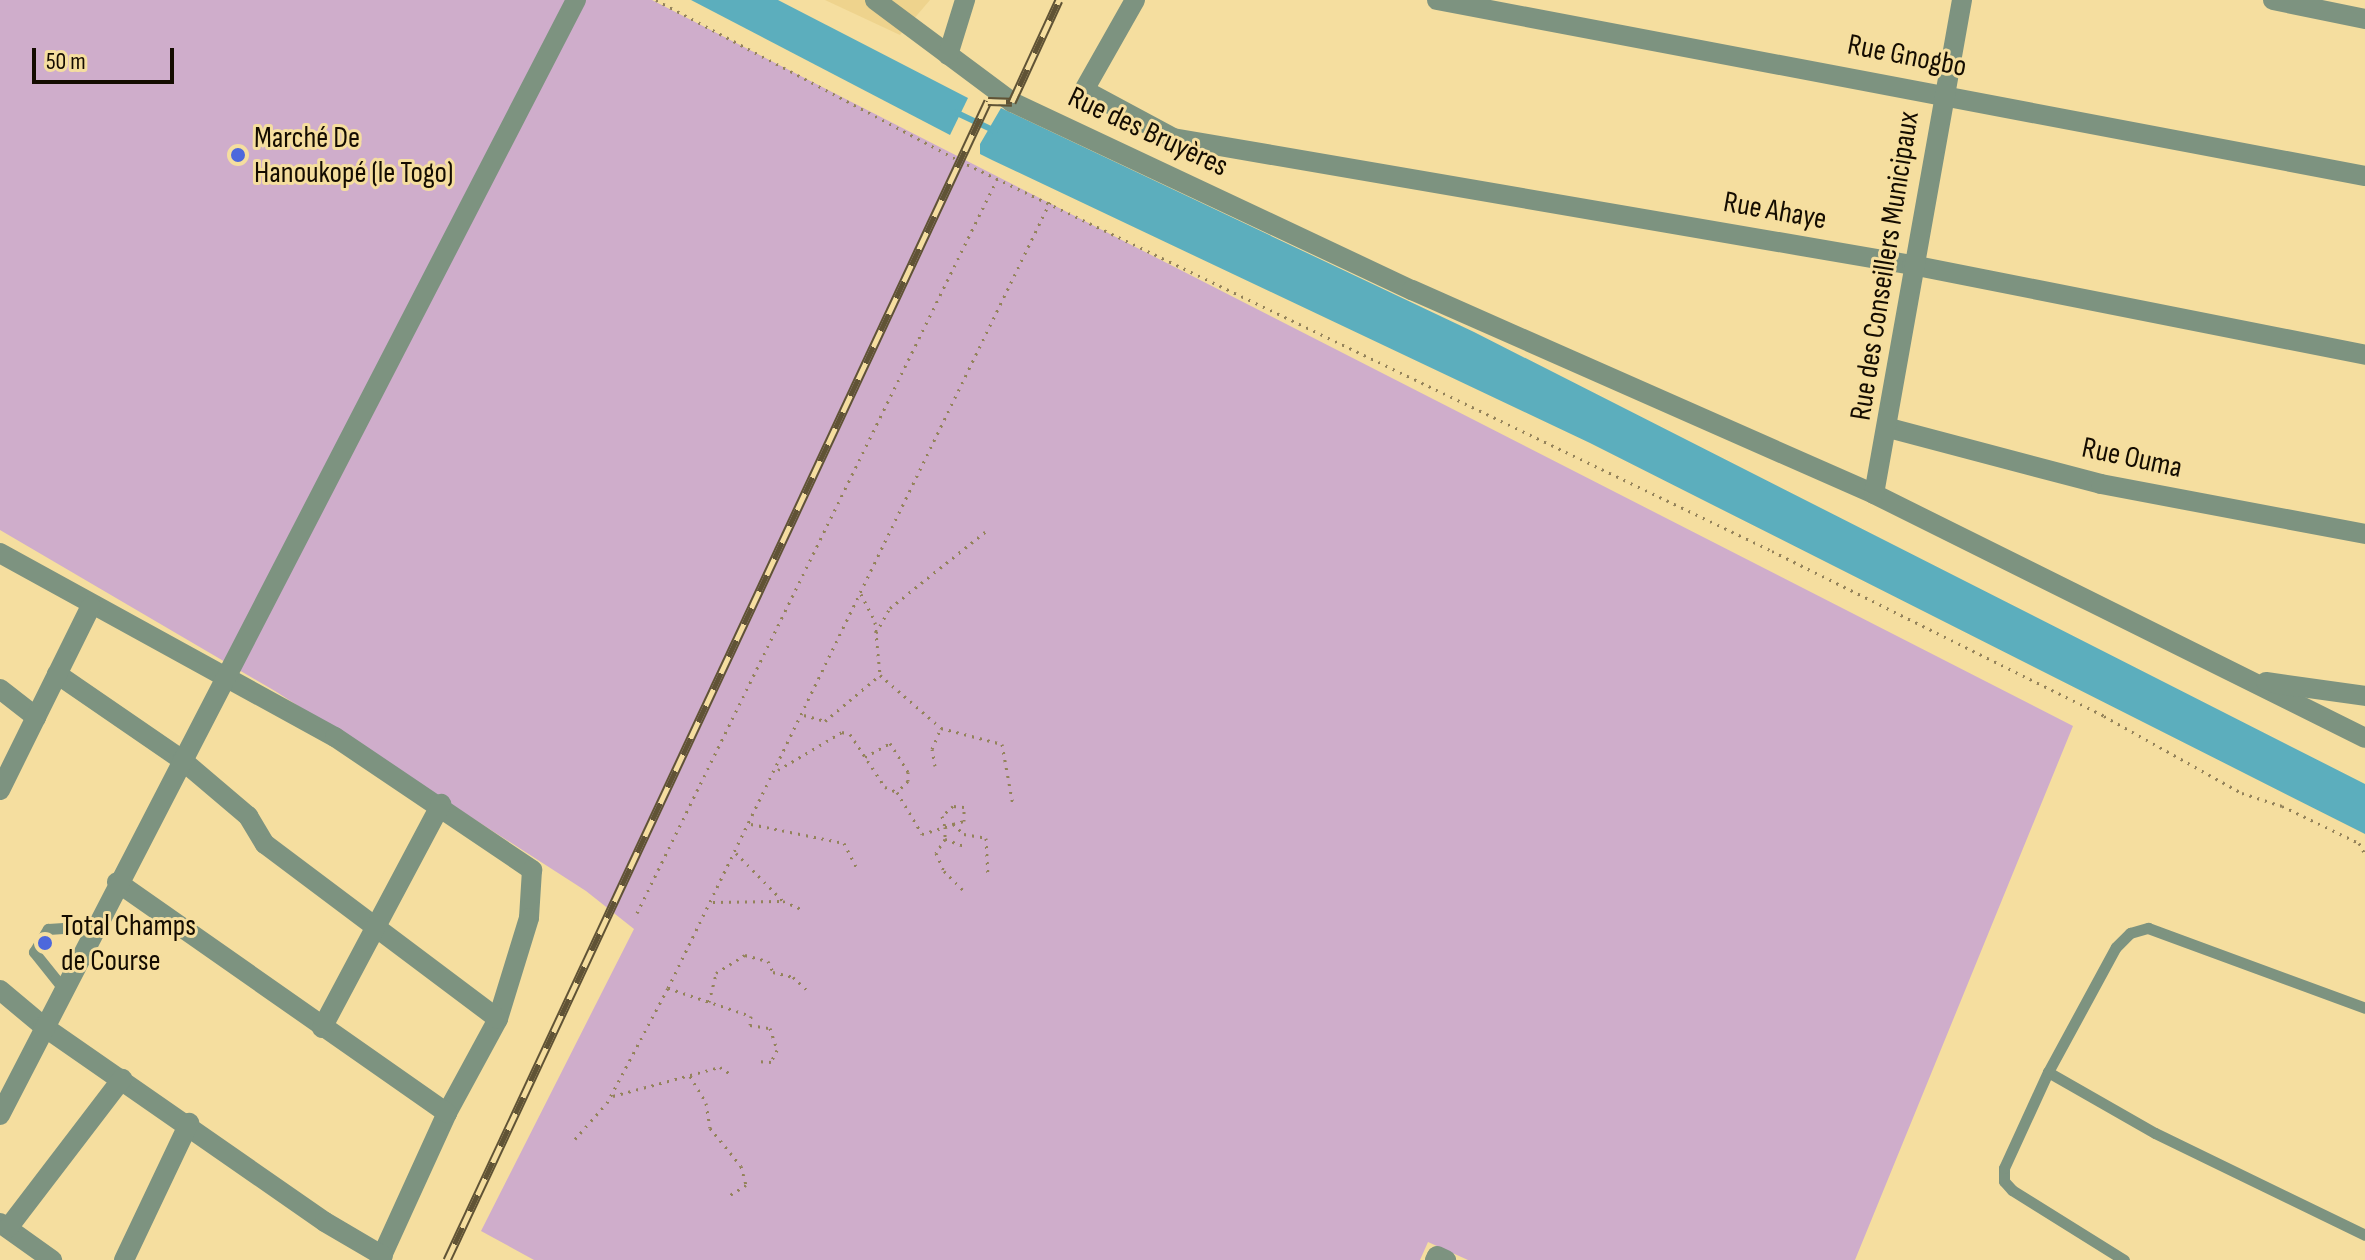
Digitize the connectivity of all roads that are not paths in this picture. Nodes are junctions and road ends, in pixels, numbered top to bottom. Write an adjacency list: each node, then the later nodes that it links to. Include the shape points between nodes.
1 (576, 0): 20 (street)
2 (875, 0): 9 (street, Rue des Bruyères)
3 (965, 0): 9 (street)
4 (1135, 0): 12 (street, Rue Ahaye, via 1084,90 1173,138)
5 (1437, 0): 10 (street, Rue Gnogbo)
6 (1962, 0): 10 (street, Rue des Conseillers Municipaux)
7 (2273, 0): 8 (street)
8 (2365, 19)
9 (948, 55): 15 (street, Rue des Bruyères, via 1012,102 1412,290)
10 (1944, 93): 11 (street, Rue Gnogbo); 12 (street, Rue des Conseillers Municipaux)
11 (2365, 176)
12 (1912, 265): 13 (street, Rue Ahaye); 14 (street, Rue des Conseillers Municipaux)
13 (2365, 355)
14 (1889, 428): 15 (street, Rue des Conseillers Municipaux); 16 (street, Rue Ouma, via 2101,484)
15 (1874, 494): 21 (street, Rue des Bruyères)
16 (2365, 534)
17 (0, 553): 18 (street)
18 (91, 606): 19 (street); 20 (street)
19 (57, 674): 24 (street); 26 (street)
20 (226, 676): 26 (street); 28 (street)
21 (2247, 680): 23 (street); 25 (street, Rue des Bruyères)
22 (0, 689): 24 (street)
23 (2365, 696)
24 (36, 717): 27 (street)
25 (2365, 738)
26 (182, 760): 29 (street); 31 (street, via 248,816 260,840)
27 (0, 790)
28 (441, 804): 31 (street); 35 (street, via 532,870 529,918)
29 (117, 882): 30 (street); 37 (street)
30 (94, 926): 32 (street); 32 (lane, via 48,929 34,952)
31 (376, 931): 35 (street); 37 (street)
32 (62, 987): 36 (street)
33 (0, 990): 36 (street)
34 (2365, 1008): 38 (lane, via 2148,928 2130,933 2116,947)
35 (498, 1019): 40 (street)
36 (43, 1026): 39 (street); 41 (street)
37 (322, 1028): 40 (street)
38 (2048, 1072): 44 (lane, via 2155,1133); 48 (lane, via 2004,1168 2004,1181)
39 (122, 1079): 42 (street); 43 (street)
40 (447, 1113): 45 (street)
41 (0, 1115)
42 (189, 1123): 45 (street); 47 (street)
43 (4, 1226): 46 (street)
44 (2365, 1235)
45 (382, 1258)
46 (52, 1260)
47 (124, 1260)
48 (2124, 1260)

